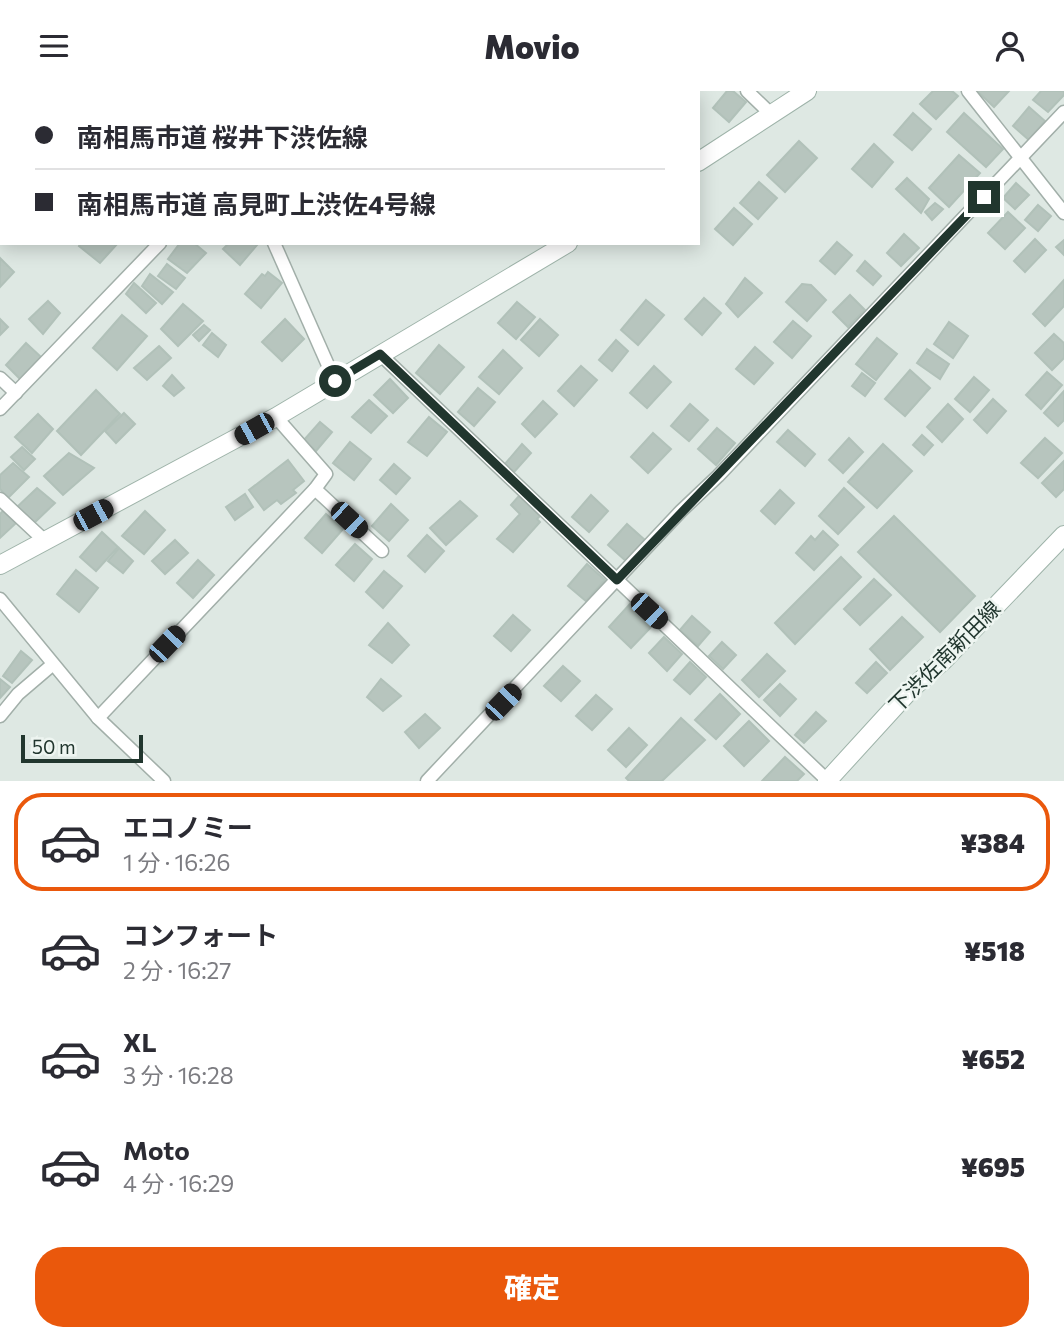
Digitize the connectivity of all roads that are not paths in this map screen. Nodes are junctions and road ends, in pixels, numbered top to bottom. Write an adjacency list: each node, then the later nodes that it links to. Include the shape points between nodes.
1 (747, 91): 5 (street)
2 (807, 91): 5 (street)
3 (968, 91): 6 (street)
4 (1064, 112): 6 (street)
5 (772, 115): 7 (street)
6 (1021, 158): 8 (street); 24 (street)
7 (700, 161)
8 (1064, 213)
9 (158, 245): 15 (street)
10 (275, 245): 14 (street)
11 (565, 245): 12 (street)
12 (380, 354): 14 (street); 24 (street)
13 (0, 378): 15 (street)
14 (335, 381): 17 (street)
15 (16, 393): 16 (street)
16 (0, 409)
17 (276, 417): 18 (street, via 323,468 326,474); 21 (street)
18 (315, 489): 22 (street); 28 (street)
19 (0, 499): 21 (street)
20 (1064, 535): 31 (street, 下渋佐南新田線)
21 (45, 541): 23 (street)
22 (382, 551)
23 (0, 565)
24 (617, 580): 30 (street); 31 (street)
25 (0, 599): 26 (street)
26 (52, 665): 27 (street); 28 (street)
27 (0, 716)
28 (97, 718): 29 (street)
29 (164, 781)
30 (427, 781)
31 (827, 781)

